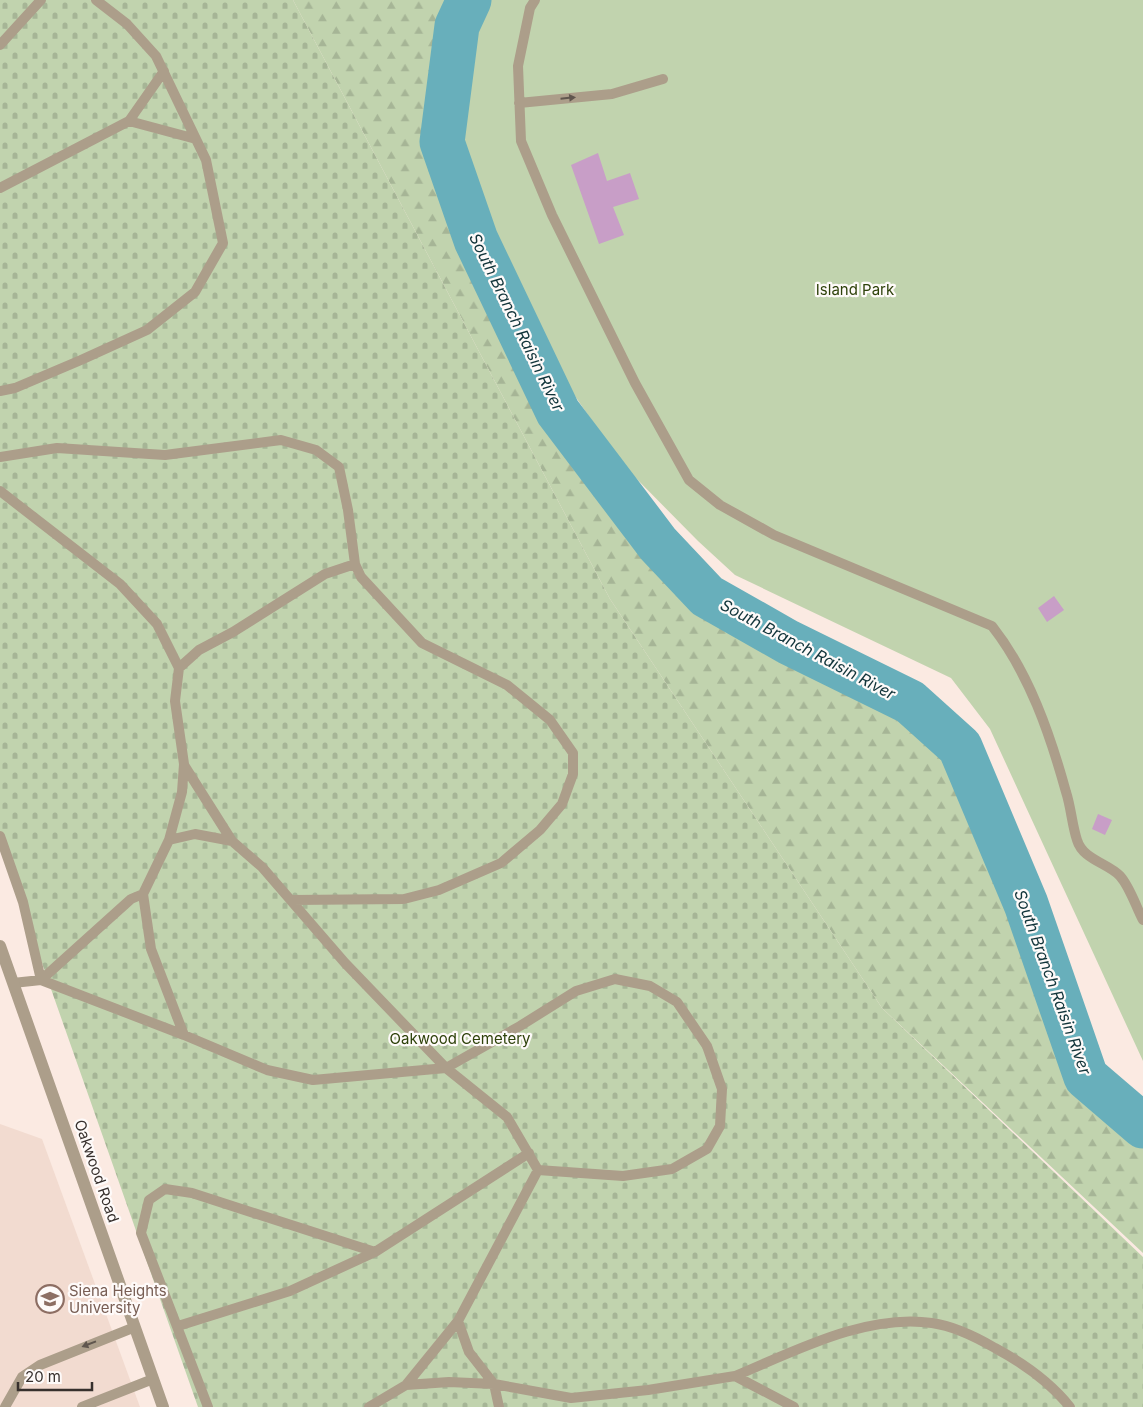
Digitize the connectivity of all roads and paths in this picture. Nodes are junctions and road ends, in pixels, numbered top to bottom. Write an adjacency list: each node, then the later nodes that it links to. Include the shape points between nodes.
1 (41, 0): 4 (lane)
2 (96, 0): 5 (lane, via 127,24 156,56)
3 (535, 0): 7 (lane, via 530,8 518,66)
4 (0, 44)
5 (164, 71): 8 (lane); 9 (lane)
6 (663, 79): 7 (lane, one-way to 6, via 612,94)
7 (519, 103): 22 (lane, via 520,140 552,215 635,383 689,480 720,505 774,535 992,626 1022,674 1047,731 1067,793 1077,842 1094,860 1120,876)
8 (128, 121): 9 (lane); 10 (lane)
9 (196, 139): 11 (lane, via 206,160 223,243 195,292 147,330 15,388)
10 (0, 188)
11 (0, 391)
12 (0, 457): 14 (lane, via 57,448 165,455 281,440 316,450 339,466)
13 (0, 492): 15 (lane, via 120,584 157,624)
14 (355, 564): 15 (lane, via 325,574 199,650); 21 (lane, via 361,577 422,642 507,685 550,720 573,753 572,774 562,804 540,830 501,863 439,890 404,899)
15 (179, 668): 16 (lane, via 175,700)
16 (184, 764): 18 (lane, via 182,792); 19 (lane)
17 (0, 836): 24 (lane, via 23,902)
18 (169, 840): 19 (lane, via 195,834); 20 (lane)
19 (232, 841): 21 (lane)
20 (143, 894): 24 (lane, via 131,899); 26 (lane, via 152,949)
21 (292, 900): 27 (lane, via 344,963)
22 (1143, 920)
23 (0, 946): 25 (street, Oakwood Road)
24 (41, 980): 25 (lane); 26 (lane)
25 (13, 983): 33 (street, Oakwood Road)
26 (184, 1035): 27 (lane, via 267,1070 313,1080)
27 (446, 1068): 28 (lane, via 507,1117); 29 (lane, via 576,991 615,978 650,986 677,1002 707,1046 722,1089 720,1126 707,1149 672,1169 623,1176)
28 (529, 1152): 29 (lane); 30 (lane)
29 (538, 1170): 31 (lane)
30 (375, 1252): 32 (lane, via 290,1291); 32 (lane, via 192,1193 166,1190 149,1200 141,1233)
31 (458, 1321): 36 (lane, via 469,1352); 37 (lane)
32 (178, 1326): 42 (lane)
33 (135, 1327): 35 (street, Oakwood Road); 39 (lane, one-way to 39, via 40,1365 22,1377)
34 (734, 1376): 38 (lane); 46 (lane); 47 (lane, via 831,1337 885,1323 932,1323 973,1336 1015,1358 1059,1393)
35 (153, 1379): 40 (lane); 41 (street, Oakwood Road)
36 (494, 1384): 37 (lane, via 449,1382); 38 (lane); 44 (lane)
37 (406, 1385): 43 (lane)
38 (570, 1398): 45 (lane)
39 (6, 1407)
40 (82, 1407)
41 (163, 1407)
42 (208, 1407)
43 (369, 1407)
44 (500, 1407)
45 (577, 1407)
46 (794, 1407)
47 (1070, 1407)

